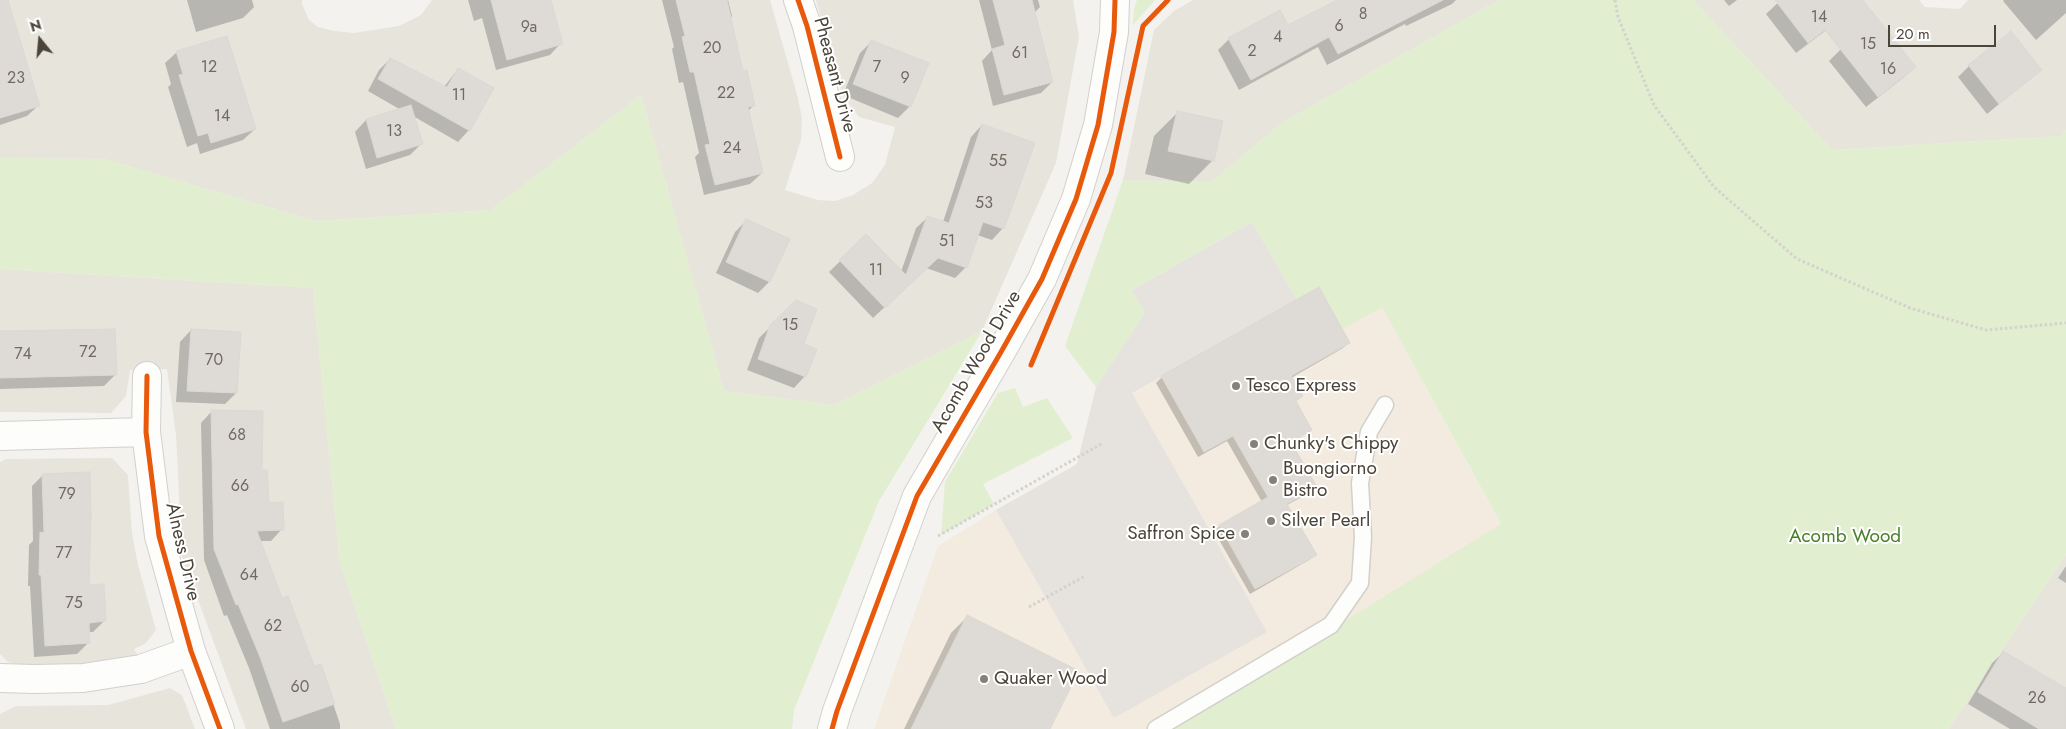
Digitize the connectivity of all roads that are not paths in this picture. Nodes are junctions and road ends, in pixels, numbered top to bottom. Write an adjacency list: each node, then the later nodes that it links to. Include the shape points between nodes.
1 (798, 0): 3 (street, Pheasant Drive)
2 (1115, 0): 11 (street, Acomb Wood Drive, via 1114,32 1098,125 1076,200 1042,279 917,496)
3 (840, 157)
4 (148, 376): 6 (street, Alness Drive)
5 (1385, 405): 12 (lane, via 1369,432 1360,483 1363,537 1360,583 1341,611 1331,625)
6 (146, 432): 7 (street); 8 (street, Alness Drive, via 159,536)
7 (0, 436)
8 (191, 651): 9 (street, via 140,669 83,678); 10 (street, Alness Drive)
9 (0, 678)
10 (220, 729)
11 (832, 729)
12 (1156, 729)

